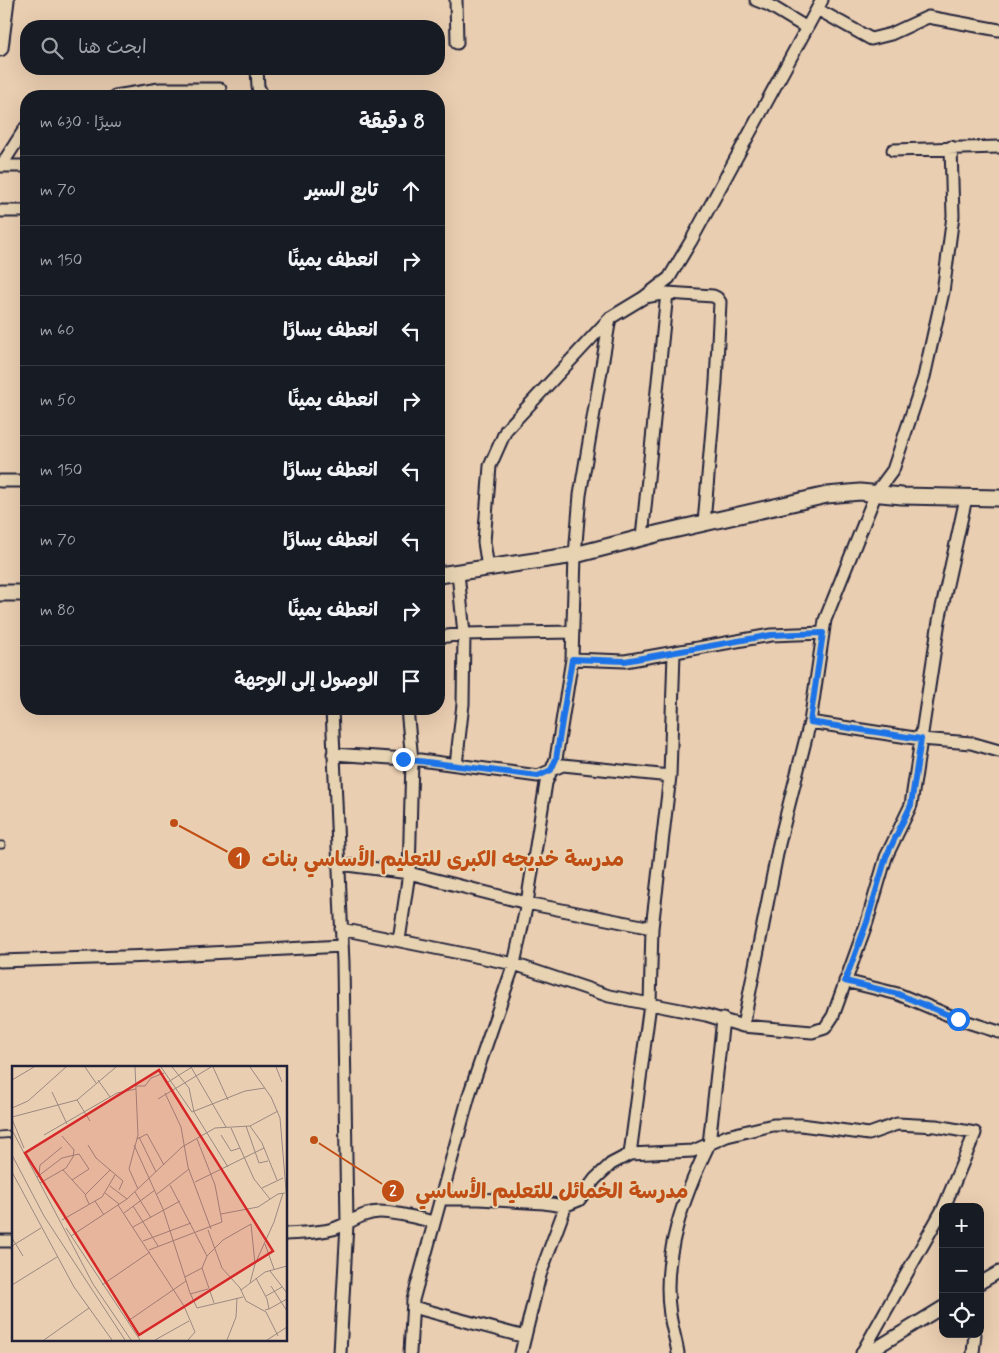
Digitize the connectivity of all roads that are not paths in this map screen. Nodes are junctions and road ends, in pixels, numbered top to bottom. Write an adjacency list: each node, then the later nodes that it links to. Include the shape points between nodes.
1 (6, 0): 8 (street)
2 (456, 0): 7 (street)
3 (756, 0): 5 (street)
4 (820, 4): 5 (street); 6 (street, via 871,39 891,34 928,17)
5 (807, 28): 22 (street, via 674,270 669,278)
6 (999, 30)
7 (457, 43)
8 (0, 48)
9 (257, 75): 12 (street)
10 (220, 89): 11 (street)
11 (153, 90)
12 (260, 90)
13 (20, 136): 17 (street)
14 (999, 147): 15 (street)
15 (951, 148): 16 (street); 26 (street, via 953,216 943,292 924,378 892,470)
16 (893, 150)
17 (1, 166): 18 (street)
18 (20, 166)
19 (0, 210): 20 (street)
20 (20, 212)
21 (667, 293): 22 (street); 29 (street, via 713,296 720,302); 30 (street)
22 (643, 298): 23 (street)
23 (610, 318): 31 (street, via 580,495); 32 (street, via 506,430 490,466 484,542)
24 (0, 481): 25 (street)
25 (20, 481)
26 (876, 493): 27 (street); 29 (street, via 827,495); 38 (street, via 825,620)
27 (966, 498): 28 (street); 46 (street, via 939,621)
28 (999, 498)
29 (704, 523): 30 (street)
30 (642, 538): 31 (street)
31 (575, 555): 32 (street); 37 (street)
32 (488, 568): 33 (street)
33 (458, 572): 34 (street); 39 (street)
34 (445, 574)
35 (0, 593): 36 (street)
36 (20, 593)
37 (573, 632): 39 (street); 42 (street)
38 (823, 633): 41 (street, via 771,635); 45 (street)
39 (464, 634): 40 (street); 50 (street, via 464,704)
40 (445, 636)
41 (674, 653): 42 (street, via 625,661); 52 (street)
42 (572, 659): 51 (street, via 556,759)
43 (332, 715): 48 (street)
44 (408, 715): 49 (street)
45 (810, 722): 46 (street); 65 (street, via 780,844)
46 (921, 739): 47 (street, via 971,743); 62 (street, via 911,805 886,857)
47 (999, 751)
48 (333, 754): 49 (street); 53 (street)
49 (412, 760): 50 (street); 54 (street)
50 (456, 765): 51 (street, via 538,776)
51 (551, 770): 52 (street, via 563,765); 55 (street, via 546,783)
52 (670, 776): 56 (street)
53 (339, 864): 54 (street); 57 (street)
54 (409, 873): 55 (street); 58 (street)
55 (527, 903): 56 (street); 61 (street)
56 (652, 928): 63 (street)
57 (341, 929): 58 (street); 59 (street)
58 (399, 940): 61 (street)
59 (342, 946): 60 (street); 74 (street)
60 (0, 961)
61 (514, 964): 63 (street, via 609,996); 69 (street, via 470,1092)
62 (845, 981): 65 (street, via 830,1022 819,1031); 66 (street, via 898,994)
63 (650, 1004): 64 (street); 68 (street)
64 (724, 1019): 65 (street); 67 (street)
65 (742, 1026)
66 (999, 1032)
67 (709, 1144): 68 (street, via 693,1150); 70 (street, via 727,1136 773,1125 802,1125 868,1134 897,1124 936,1126 975,1134); 85 (street, via 676,1228 668,1272 670,1314)
68 (630, 1154): 71 (street, via 611,1164 580,1200)
69 (441, 1199): 71 (street); 73 (street)
70 (945, 1203)
71 (566, 1205): 80 (street, via 540,1275)
72 (939, 1215): 86 (street)
73 (434, 1222): 74 (street, via 379,1212 362,1215); 78 (street)
74 (347, 1224): 75 (street, via 318,1232); 82 (street)
75 (288, 1234)
76 (999, 1272): 77 (street)
77 (984, 1281)
78 (413, 1307): 80 (street); 83 (street)
79 (939, 1309): 87 (street)
80 (525, 1337): 84 (street)
81 (975, 1338): 88 (street)
82 (340, 1353)
83 (410, 1353)
84 (522, 1353)
85 (678, 1353)
86 (862, 1353)
87 (868, 1353)
88 (973, 1353)

